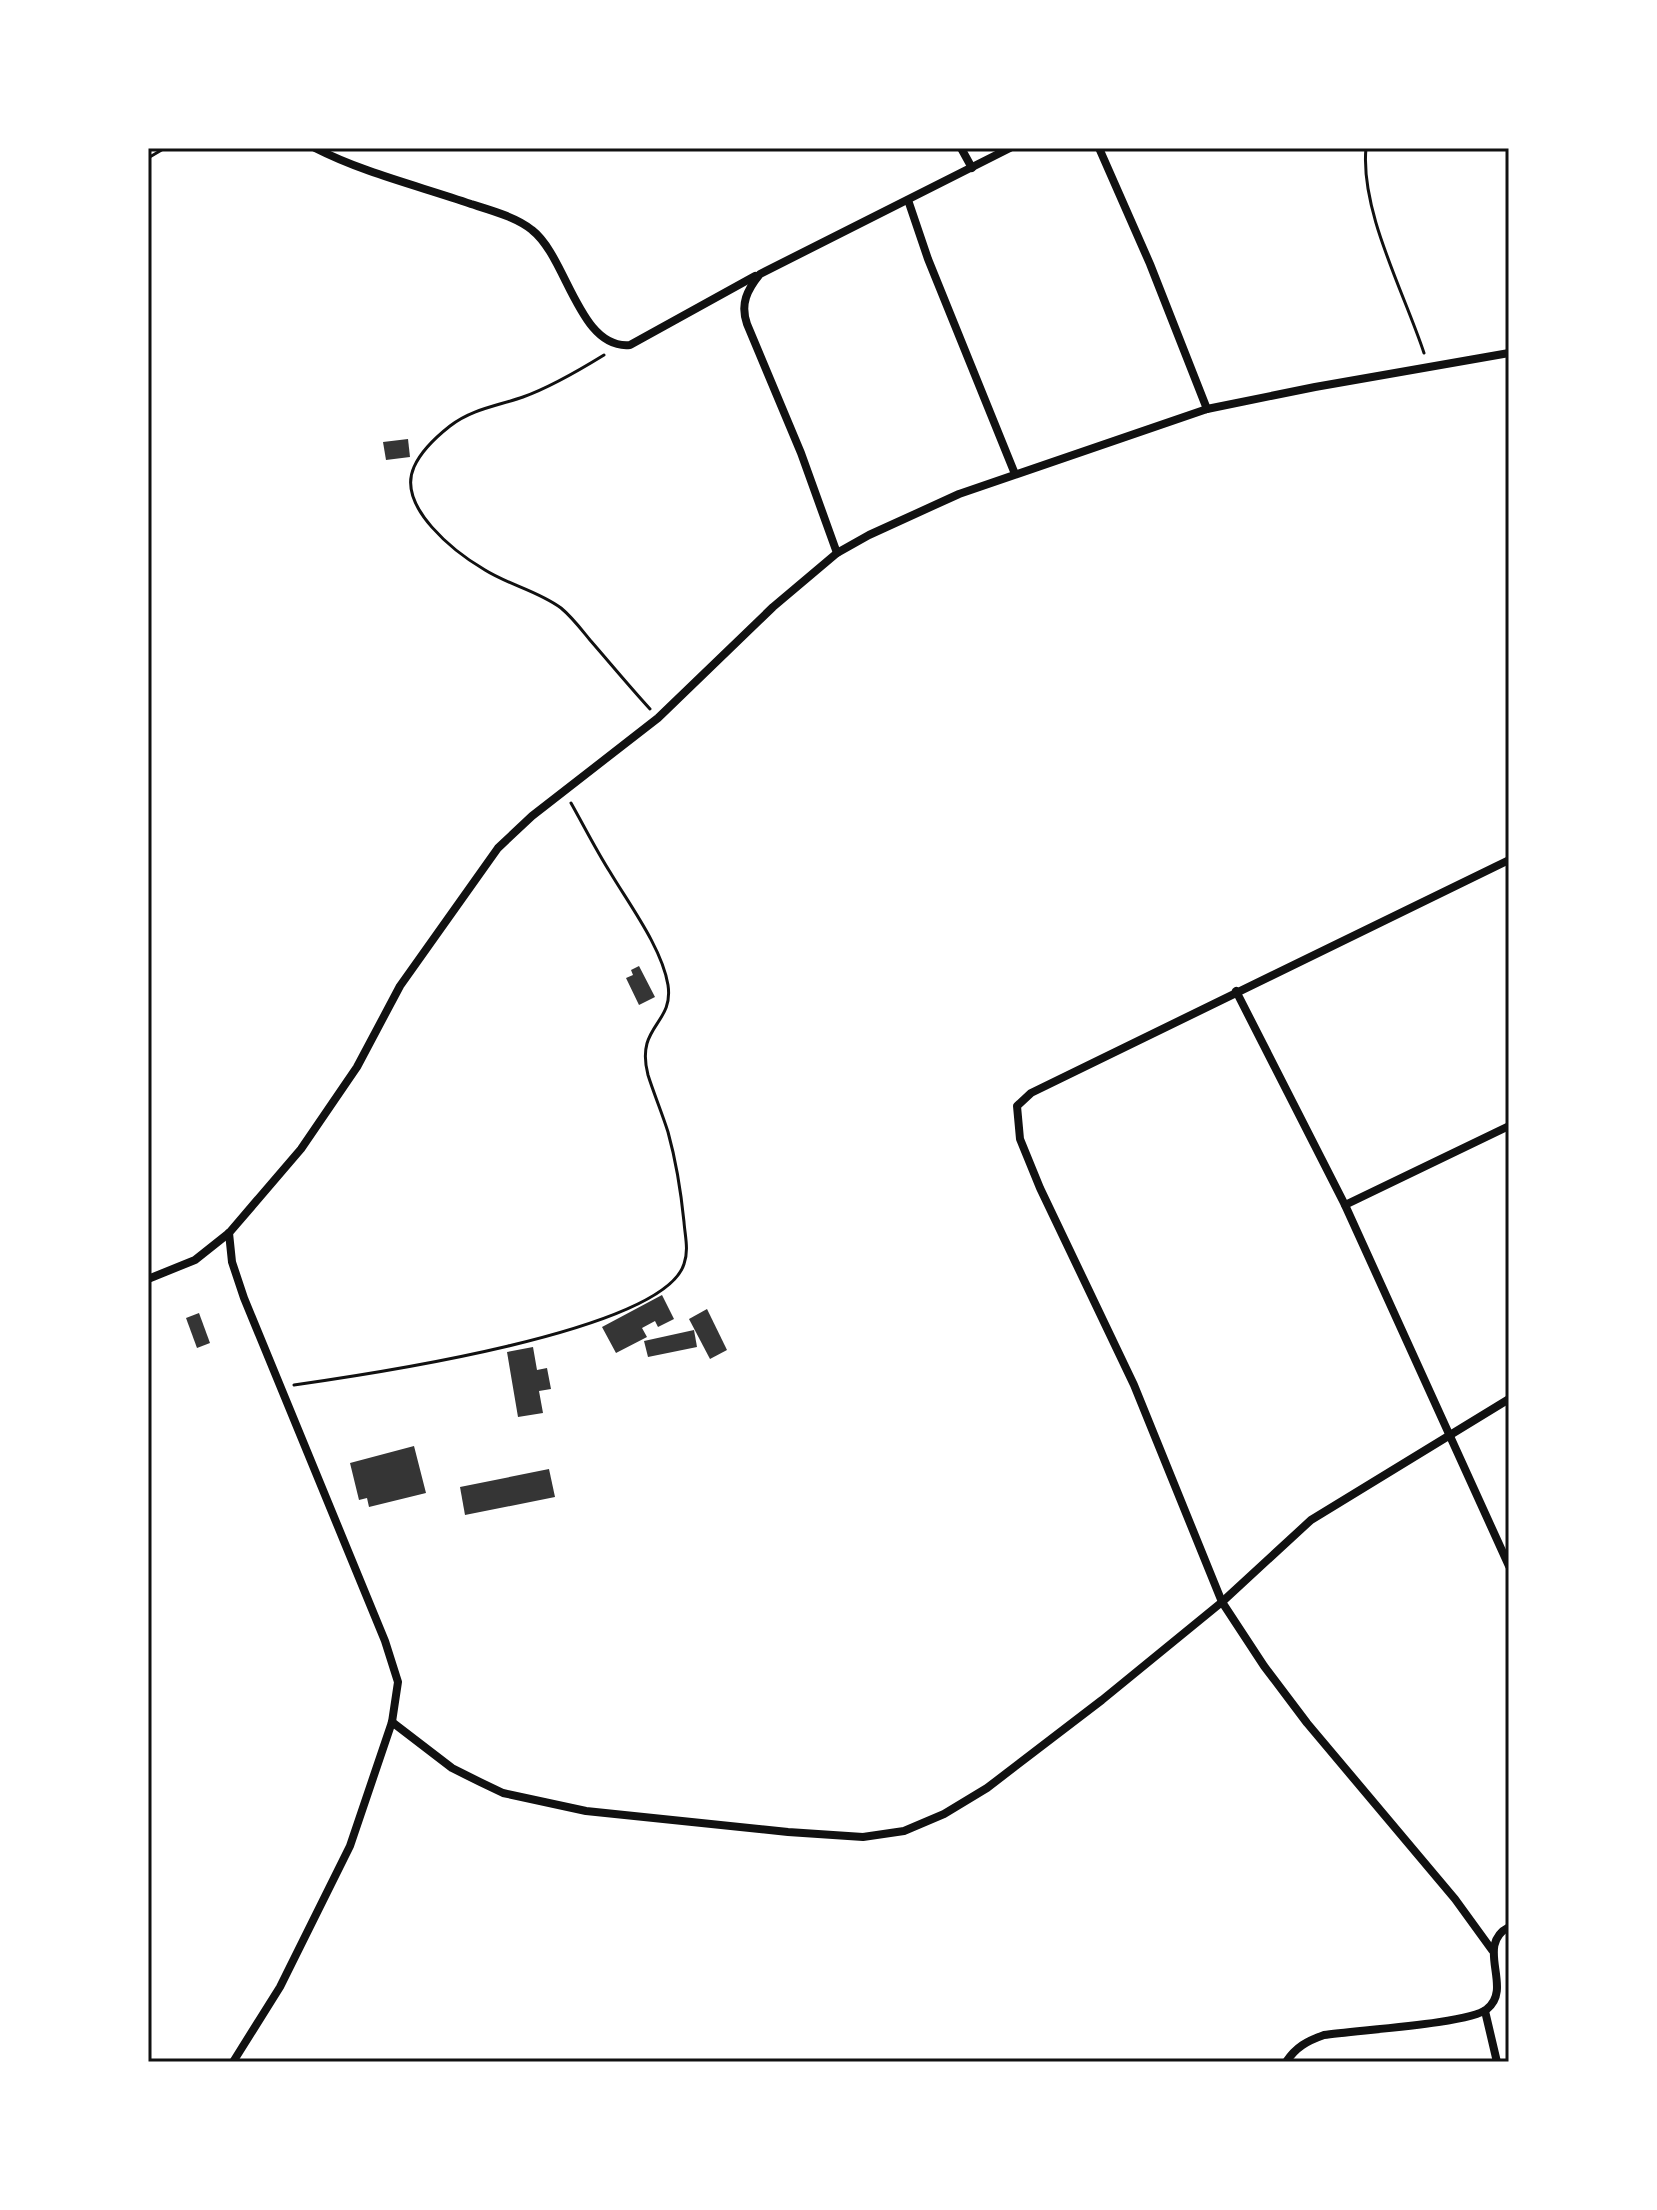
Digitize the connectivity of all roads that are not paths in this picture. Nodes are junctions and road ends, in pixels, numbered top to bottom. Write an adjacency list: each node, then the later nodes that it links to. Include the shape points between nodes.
1 (315, 148): 7 (street, via 531,229 594,330 618,346 630,345)
2 (961, 148): 5 (street)
3 (1010, 148): 5 (street)
4 (1099, 148): 9 (street)
5 (972, 168): 6 (street)
6 (908, 200): 7 (street); 10 (street)
7 (760, 274): 11 (street, via 748,289 743,314)
8 (1509, 353): 9 (street)
9 (1207, 409): 10 (street)
10 (1015, 474): 11 (street, via 959,494)
11 (837, 553): 16 (street, via 658,718 498,848 400,986 357,1067 301,1149)
12 (1509, 860): 13 (street)
13 (1236, 991): 15 (street); 21 (street, via 1031,1093 1017,1106 1016,1121 1040,1188 1134,1385)
14 (1509, 1126): 15 (street)
15 (1345, 1205): 19 (street)
16 (229, 1233): 17 (street, via 195,1260); 22 (street, via 244,1298 385,1641 398,1682)
17 (148, 1279)
18 (1509, 1399): 19 (street)
19 (1451, 1434): 20 (street); 21 (street, via 1311,1520)
20 (1509, 1566)
21 (1222, 1602): 22 (street, via 987,1788 904,1831 863,1837 586,1811 503,1793 452,1768); 24 (street, via 1307,1723)
22 (392, 1722): 26 (street, via 350,1846 280,1987)
23 (1509, 1927): 24 (street)
24 (1492, 1950): 25 (street, via 1497,1986 1495,2001)
25 (1485, 2011): 27 (street, via 1324,2035 1294,2050); 28 (street)
26 (233, 2062)
27 (1286, 2062)
28 (1497, 2062)

